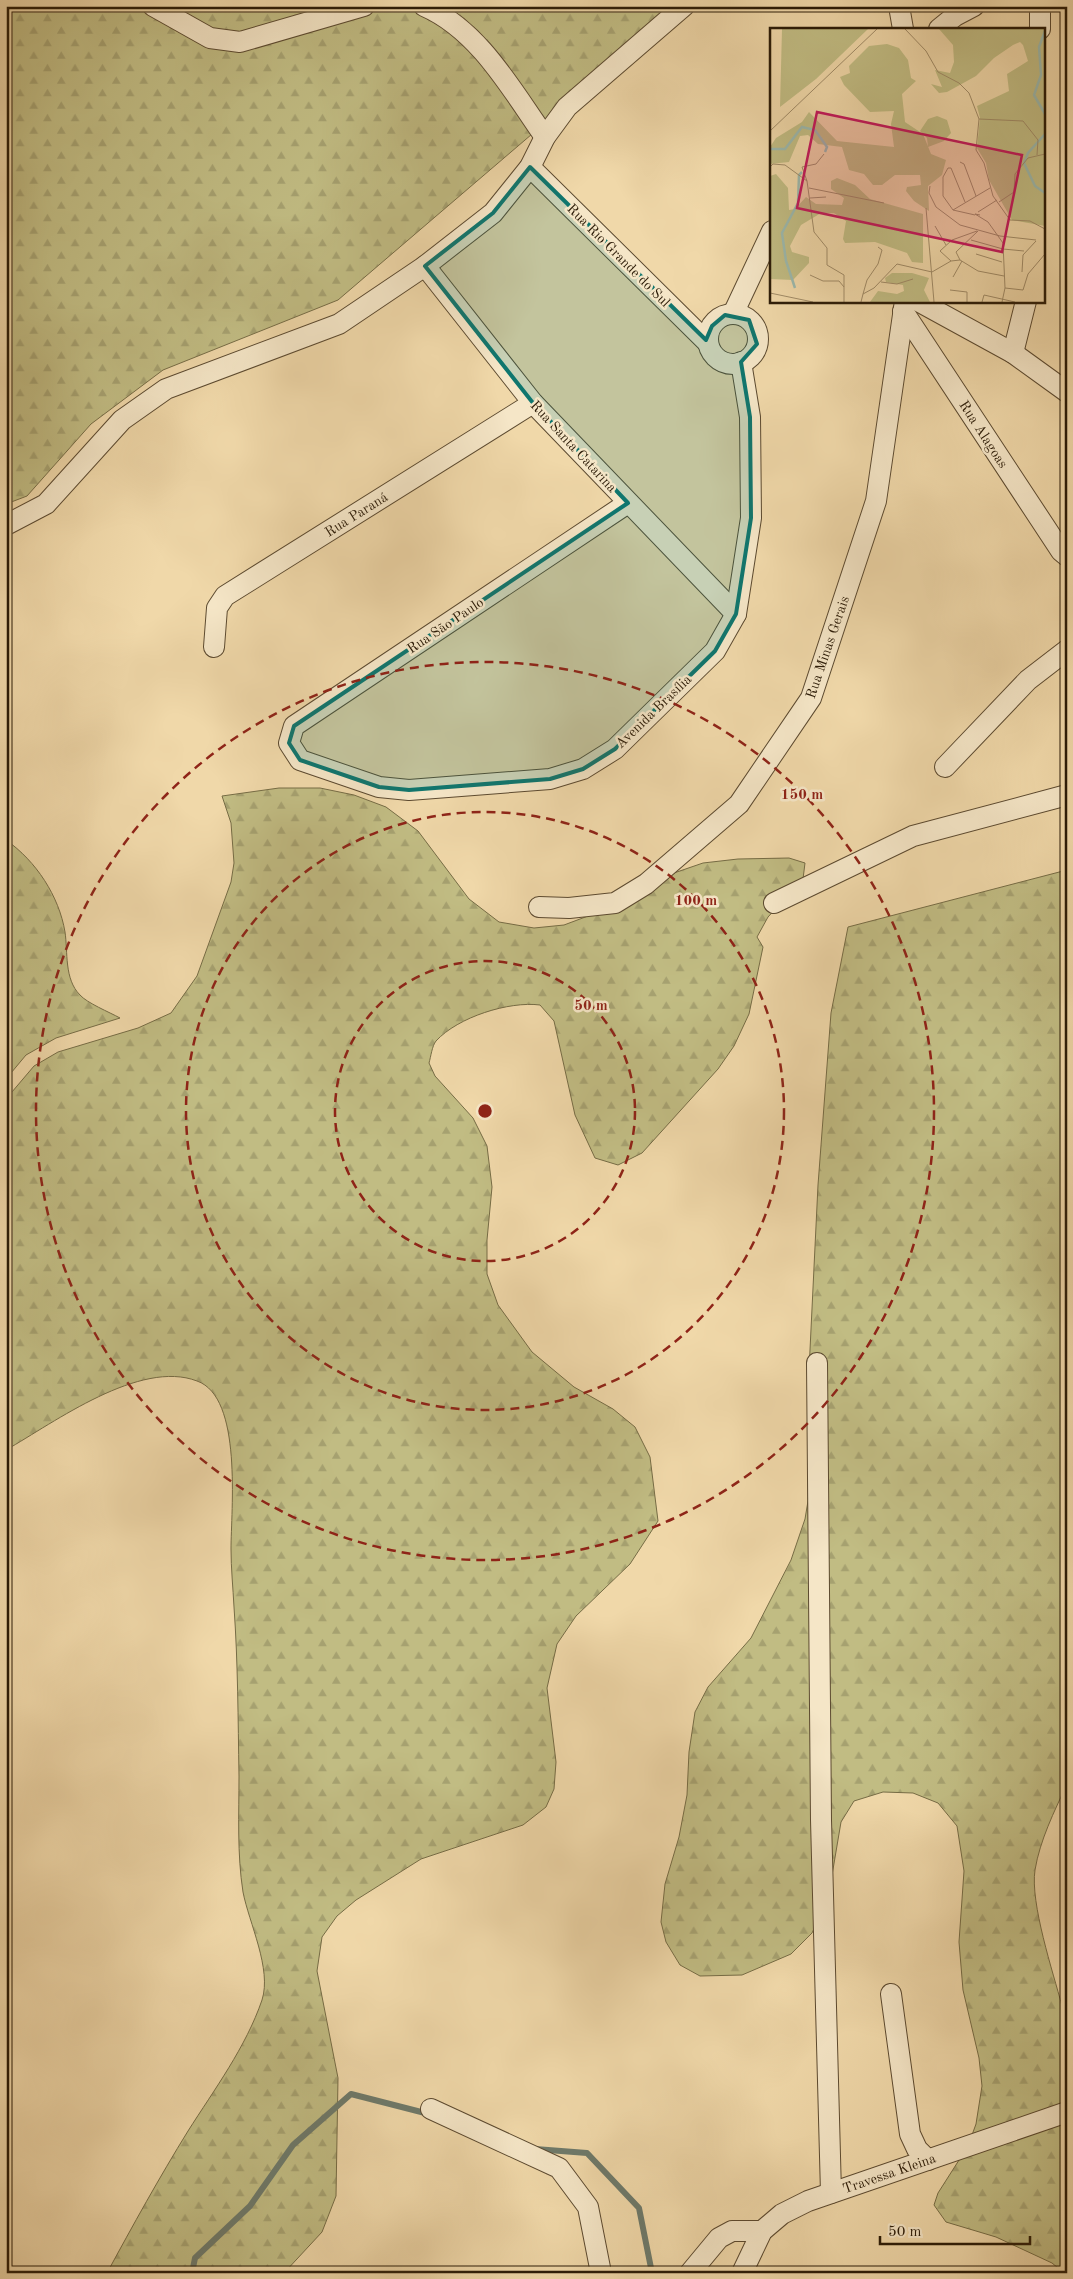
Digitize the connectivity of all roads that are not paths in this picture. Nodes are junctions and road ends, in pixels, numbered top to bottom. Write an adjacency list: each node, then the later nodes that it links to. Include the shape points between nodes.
1 (153, 6): 2 (street, via 210,38 240,42)
2 (364, 6)
3 (424, 6): 11 (street, via 443,14 491,60)
4 (684, 6): 11 (street, via 567,107)
5 (899, 6): 8 (street)
6 (974, 6): 9 (street)
7 (1040, 6): 10 (street)
8 (903, 28)
9 (940, 28)
10 (1040, 28)
11 (545, 137): 12 (street)
12 (530, 166): 14 (street, via 493,212); 18 (street, Rua Rio Grande do Sul)
13 (770, 236): 17 (street)
14 (425, 266): 22 (street, Rua Santa Catarina); 24 (street, via 339,324 166,390 122,420 46,504)
15 (1026, 302): 19 (street)
16 (909, 304): 19 (street); 25 (street, Rua Alagoas); 33 (street, Rua Minas Gerais, via 876,501 811,698 739,804 646,884 615,903 569,908)
17 (733, 314): 18 (street, via 725,315 712,326); 20 (street, via 749,320 758,335 754,352)
18 (708, 343): 20 (street, via 716,358 724,362)
19 (1013, 353): 21 (street)
20 (741, 362): 26 (street, Avenida Brasília, via 750,417 751,518)
21 (1067, 392)
22 (533, 403): 23 (street, Rua Santa Catarina); 27 (street, Rua Paraná, via 225,596 218,608)
23 (628, 503): 26 (street, Rua Santa Catarina); 29 (street, Rua São Paulo, via 294,726 289,744)
24 (6, 525)
25 (1067, 556)
26 (736, 614): 29 (street, Avenida Brasília, via 715,651 615,749 583,769 550,779 409,790 379,787)
27 (214, 648)
28 (1067, 650): 30 (street, via 1028,680)
29 (300, 760)
30 (945, 767)
31 (1067, 795): 32 (street, via 913,836)
32 (774, 903)
33 (538, 907)
34 (816, 1363): 39 (street, via 821,1820)
35 (891, 1994): 38 (street, via 910,2134 917,2149)
36 (431, 2109): 41 (street, via 558,2168 588,2207)
37 (1067, 2112): 38 (street, Travessa Kleina)
38 (928, 2160): 39 (street, Travessa Kleina)
39 (831, 2193): 40 (street, Travessa Kleina, via 782,2214)
40 (762, 2231): 42 (street, via 732,2231 719,2238); 43 (street, Travessa Kleina)
41 (601, 2273)
42 (690, 2273)
43 (742, 2273)

